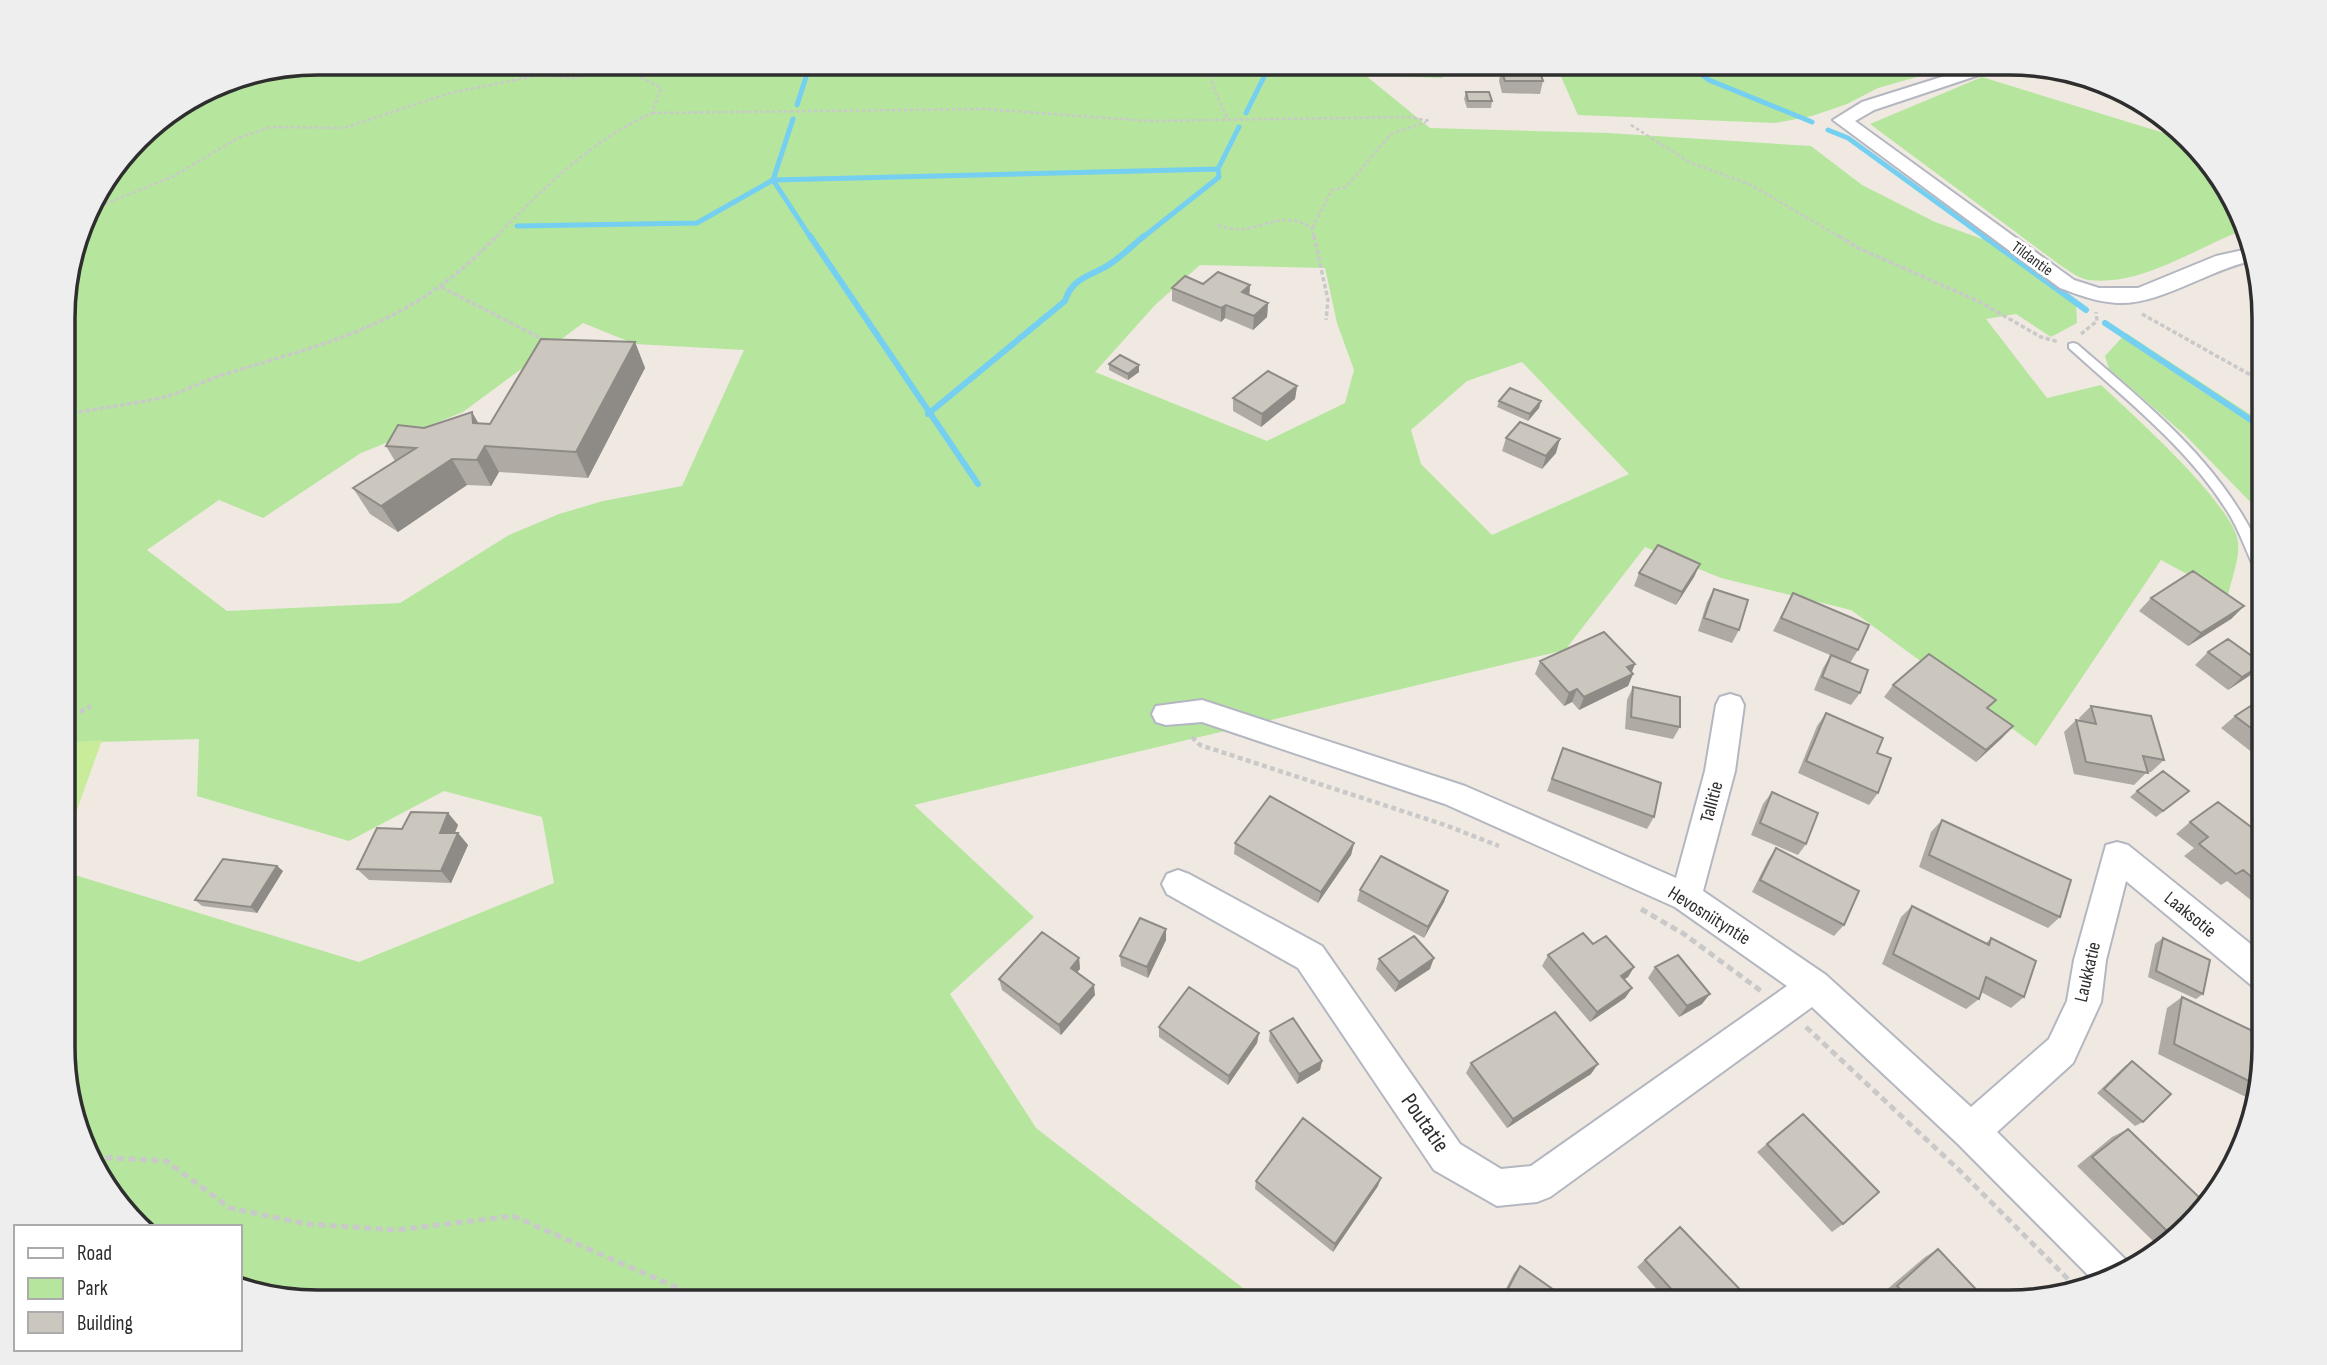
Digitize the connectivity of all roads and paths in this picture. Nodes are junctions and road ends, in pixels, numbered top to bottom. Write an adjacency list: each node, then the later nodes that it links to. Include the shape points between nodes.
1 (1211, 75): 8 (path)
2 (1966, 75): 15 (street, Tildantie, via 1868,106 1842,120 2067,284)
3 (536, 76): 10 (path, via 450,93 344,128 271,127 239,138 174,176)
4 (550, 76): 5 (path)
5 (587, 76)
6 (639, 76): 7 (path, via 661,88)
7 (652, 113): 8 (path, via 984,109 1150,121); 14 (path, via 597,141)
8 (1228, 120): 12 (path, via 1409,117 1430,121 1391,134 1346,187 1332,190)
9 (1631, 125): 19 (path, via 1689,162 1788,204 1856,247 1978,301 2041,337)
10 (104, 205)
11 (1218, 225): 12 (path, via 1241,231 1291,217)
12 (1312, 228): 17 (path, via 1328,300)
13 (2243, 256): 16 (street, Tildantie, via 2202,268 2153,293)
14 (441, 287): 18 (path); 21 (path, via 369,331 329,346 221,374 174,394)
15 (2093, 294): 16 (street, Tildantie); 19 (path, via 2097,321)
16 (2114, 298): 20 (path)
17 (1326, 320)
18 (551, 344)
19 (2073, 346): 22 (lane, via 2191,454 2237,513)
20 (2251, 376)
21 (75, 413)
22 (2251, 539)
23 (1730, 705): 30 (street, Tallitie, via 1720,771)
24 (91, 706): 26 (path)
25 (1167, 714): 27 (path, via 1200,745); 30 (street, Hevosniityntie, via 1202,711 1454,795)
26 (75, 715)
27 (1506, 849)
28 (2117, 855): 32 (street, Laaksotie); 35 (street, Laukkatie, via 2084,1002 2061,1051)
29 (1178, 884): 34 (street, Poutatie, via 1310,957 1447,1157 1497,1188 1537,1184)
30 (1686, 897): 33 (street, Hevosniityntie)
31 (1634, 905): 34 (path, via 1684,934)
32 (2251, 964)
33 (1814, 986): 34 (street, Poutatie); 35 (street, Hevosniityntie)
34 (1785, 1008): 38 (path)
35 (1970, 1131): 37 (street, Hevosniityntie)
36 (102, 1157): 39 (path, via 166,1161 230,1208 307,1224 396,1230 513,1216)
37 (2107, 1268)
38 (2070, 1281)
39 (682, 1290)

